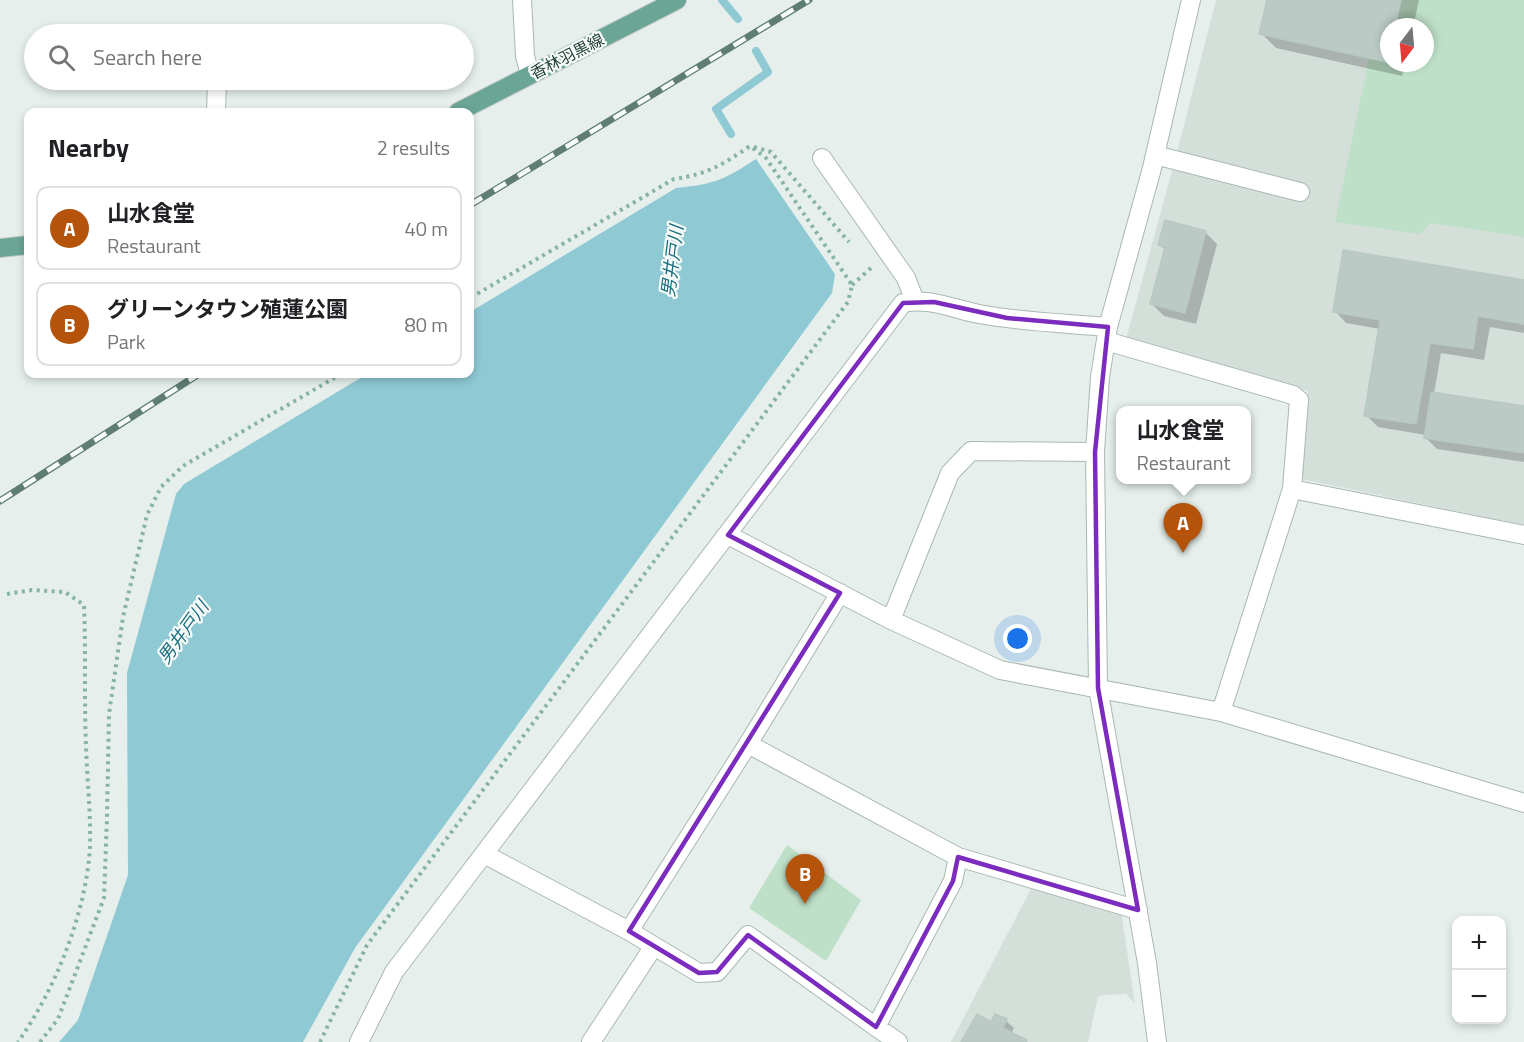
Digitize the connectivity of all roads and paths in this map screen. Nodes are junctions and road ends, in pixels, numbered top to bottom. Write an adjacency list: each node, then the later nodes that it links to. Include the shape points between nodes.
1 (522, 0): 4 (street)
2 (677, 0): 4 (main road, 香林羽黒線)
3 (1191, 0): 9 (street)
4 (530, 75): 7 (main road, 香林羽黒線)
5 (217, 90): 6 (street)
6 (216, 108)
7 (466, 108)
8 (750, 146): 14 (path, via 771,152); 16 (path, via 766,158); 17 (path, via 718,168 674,179)
9 (1155, 155): 11 (street); 19 (street)
10 (822, 158): 18 (street, via 906,278)
11 (1300, 192)
12 (24, 245): 13 (main road)
13 (0, 248)
14 (856, 250)
15 (876, 272): 16 (path, via 872,267)
16 (852, 285): 40 (path, via 841,312 367,945)
17 (474, 296)
18 (915, 301): 19 (street); 23 (street, via 903,303)
19 (1107, 334): 21 (street); 22 (street, via 1299,400)
20 (334, 378): 39 (path, via 183,465 162,488 147,515 123,617 108,714 104,898 58,1019)
21 (1095, 452): 27 (street, via 971,451 950,473); 28 (street)
22 (1292, 489): 24 (street); 29 (street)
23 (728, 535): 25 (street); 32 (street)
24 (1524, 535)
25 (840, 593): 27 (street); 30 (street)
26 (7, 594): 38 (path, via 32,590 65,592 84,604 90,846 84,896 58,974)
27 (891, 620): 28 (street, via 1000,670)
28 (1098, 688): 29 (street); 34 (street)
29 (1221, 712): 31 (street)
30 (748, 744): 33 (street); 35 (street)
31 (1524, 803)
32 (484, 854): 35 (street); 41 (street, via 394,972)
33 (958, 857): 34 (street); 37 (street, via 953,881)
34 (1138, 910): 44 (street)
35 (629, 931): 36 (street)
36 (654, 946): 37 (street, via 699,973 717,972 748,935); 42 (street)
37 (876, 1027): 43 (street)
38 (18, 1042)
39 (40, 1042)
40 (320, 1042)
41 (359, 1042)
42 (591, 1042)
43 (898, 1042)
44 (1157, 1042)

